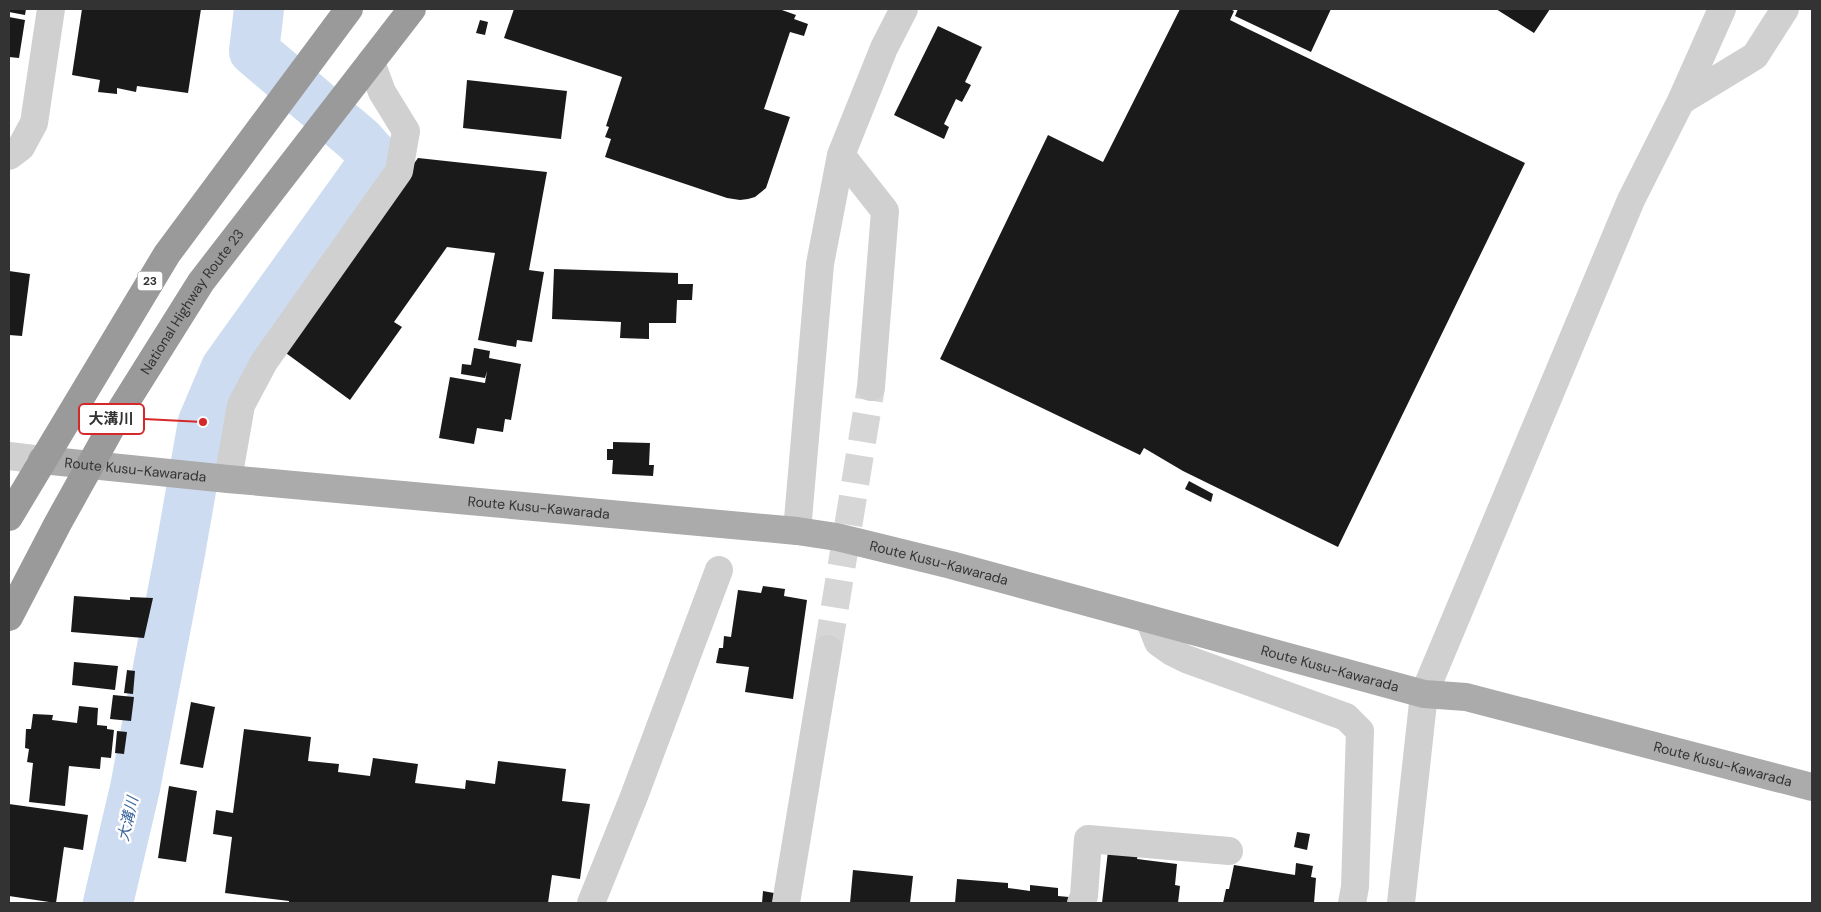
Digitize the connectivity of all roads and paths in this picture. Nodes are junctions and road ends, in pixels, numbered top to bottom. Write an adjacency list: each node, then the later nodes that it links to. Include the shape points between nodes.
1 (51, 9): 10 (street, via 34,123 21,147)
2 (349, 9): 13 (highway, 23, via 167,254)
3 (412, 9): 7 (highway, National Highway Route 23)
4 (904, 9): 9 (street, via 884,48)
5 (1722, 9): 8 (street)
6 (1785, 9): 8 (street, via 1755,56)
7 (371, 62): 14 (highway, National Highway Route 23, via 201,282 122,408); 15 (street, via 382,92 406,131 399,171 264,362 242,405)
8 (1681, 101): 22 (street, via 1631,200)
9 (841, 155): 11 (street, via 884,211); 17 (street, via 820,264)
10 (9, 156)
11 (871, 387)
12 (9, 456): 13 (street)
13 (42, 460): 14 (main road, Route Kusu-Kawarada); 16 (highway, 23)
14 (92, 464): 15 (main road, Route Kusu-Kawarada); 19 (highway, National Highway Route 23)
15 (223, 479): 17 (main road, Route Kusu-Kawarada)
16 (9, 518)
17 (797, 531): 20 (main road, Route Kusu-Kawarada, via 837,537 923,558)
18 (719, 570): 25 (street)
19 (9, 617)
20 (1149, 619): 22 (main road, Route Kusu-Kawarada); 28 (street, via 1158,642 1172,652 1346,717 1360,731)
21 (828, 649): 26 (street)
22 (1424, 694): 23 (main road, Route Kusu-Kawarada, via 1466,696); 29 (street)
23 (1812, 787)
24 (1229, 851): 27 (street, via 1088,839)
25 (592, 903)
26 (786, 903)
27 (1081, 903)
28 (1352, 903)
29 (1401, 903)

